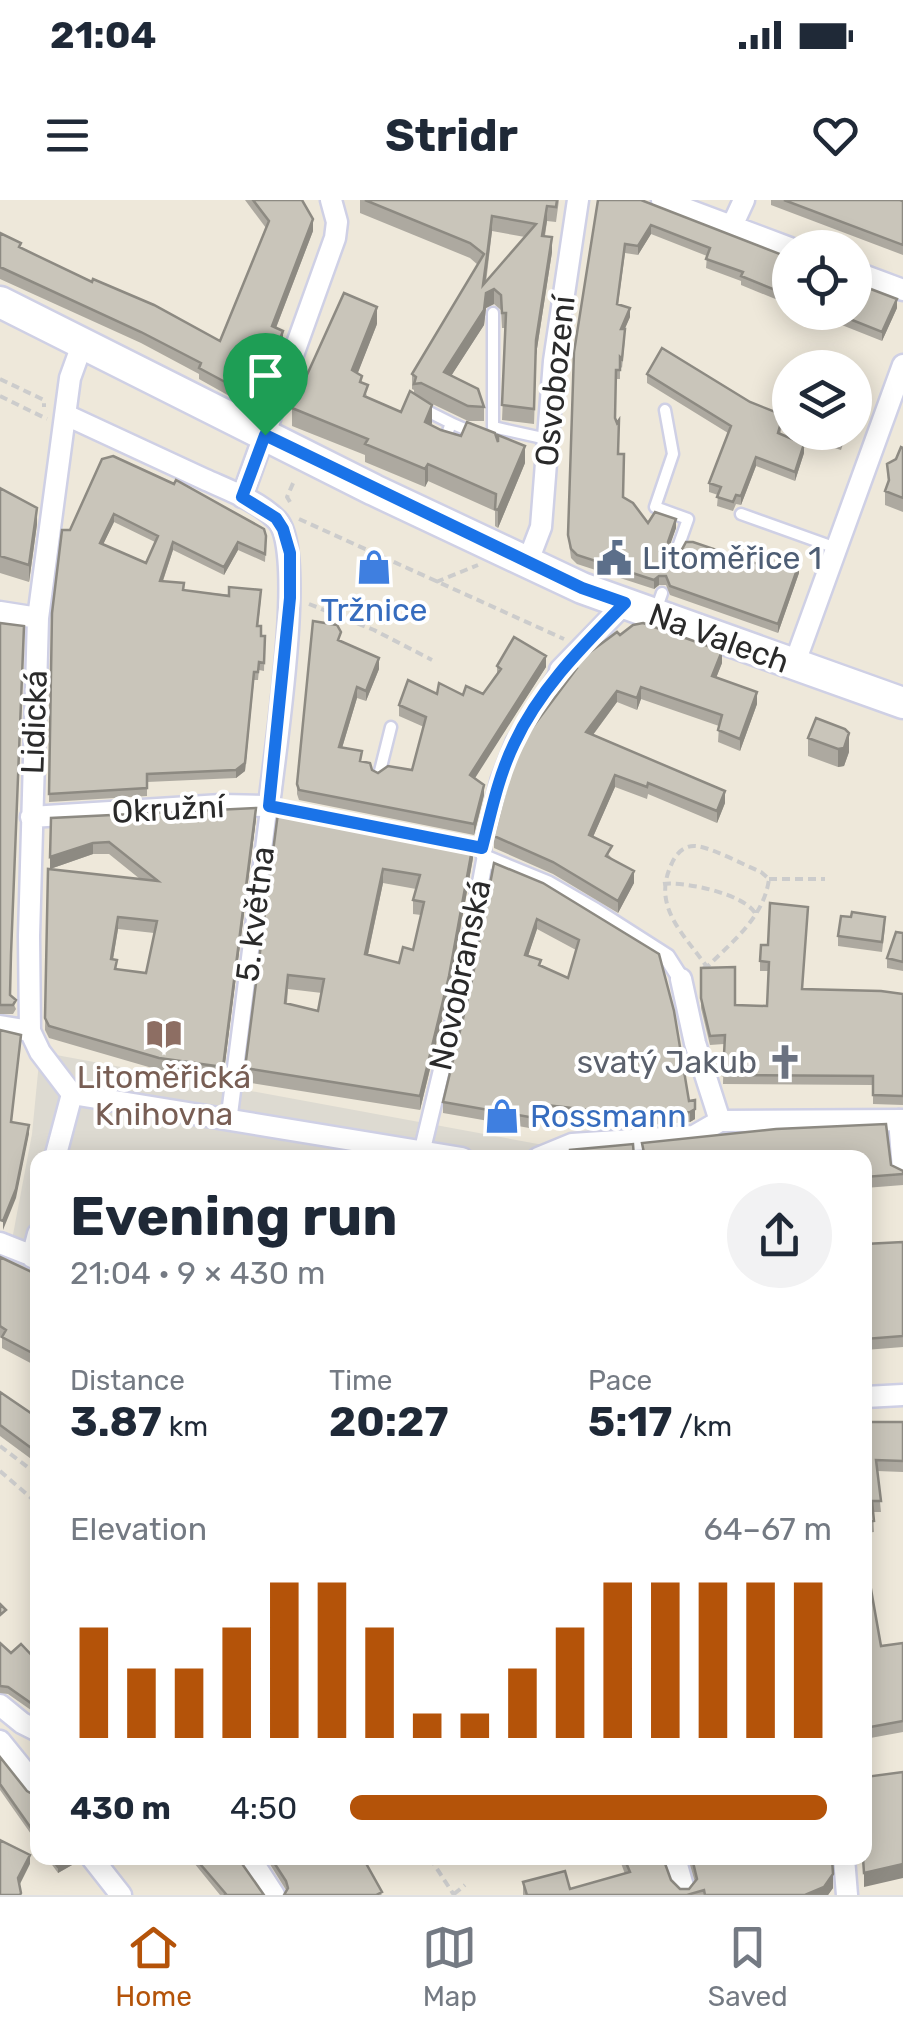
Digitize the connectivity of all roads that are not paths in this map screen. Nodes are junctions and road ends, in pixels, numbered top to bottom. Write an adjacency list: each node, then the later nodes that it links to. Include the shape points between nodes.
1 (332, 200): 17 (street, via 334,238)
2 (578, 200): 19 (street, Osvobození)
3 (662, 200): 5 (street)
4 (744, 200): 5 (street)
5 (732, 226): 6 (street)
6 (772, 241)
7 (872, 278): 8 (street)
8 (903, 290)
9 (0, 302): 11 (main road, Na Valech)
10 (494, 313): 19 (lane, via 494,427)
11 (83, 342): 15 (street, Lidická); 17 (main road, Na Valech)
12 (903, 364): 23 (street)
13 (418, 406): 16 (lane)
14 (664, 410): 24 (lane, via 673,454 656,506 688,519)
15 (65, 422): 21 (street, 5. května); 28 (street, Lidická)
16 (451, 424): 18 (lane); 20 (lane)
17 (265, 435): 21 (street); 25 (main road, Na Valech)
18 (483, 436)
19 (548, 439): 25 (street, Osvobození, via 538,460 541,527)
20 (445, 440)
21 (242, 497): 34 (street, 5. května, via 276,518 290,553)
22 (741, 514): 23 (lane)
23 (835, 552): 29 (street)
24 (676, 553)
25 (528, 561): 26 (main road, Na Valech)
26 (625, 603): 29 (main road, Na Valech, via 658,603); 30 (street, Novobranská)
27 (0, 612): 28 (street)
28 (38, 618): 35 (street, Lidická)
29 (794, 665): 31 (main road, Na Valech)
30 (560, 670): 37 (street, Novobranská, via 514,742)
31 (903, 703)
32 (391, 727): 33 (lane)
33 (379, 775)
34 (278, 808): 35 (street, Okružní, via 221,805); 42 (street, 5. května)
35 (31, 817): 40 (street, Lidická)
36 (430, 837): 37 (street)
37 (483, 853): 38 (street, via 667,957); 47 (street, Novobranská, via 460,993)
38 (681, 979): 44 (street)
39 (0, 1026): 40 (street)
40 (30, 1031): 41 (street)
41 (72, 1094): 42 (street); 45 (street)
42 (229, 1118): 46 (street)
43 (901, 1120): 44 (street); 49 (street)
44 (720, 1121): 48 (street, via 694,1136)
45 (57, 1150)
46 (416, 1150)
47 (422, 1150)
48 (557, 1150)
49 (903, 1169)
50 (0, 1243): 51 (street)
51 (30, 1256)
52 (903, 1396): 53 (street)
53 (872, 1397)
54 (0, 1705): 55 (street)
55 (30, 1726)
56 (0, 1741): 57 (street)
57 (30, 1778)
58 (97, 1865): 63 (street)
59 (255, 1865): 64 (street)
60 (678, 1865): 62 (street)
61 (845, 1865): 65 (street)
62 (684, 1890)
63 (121, 1895)
64 (274, 1895)
65 (847, 1895)

